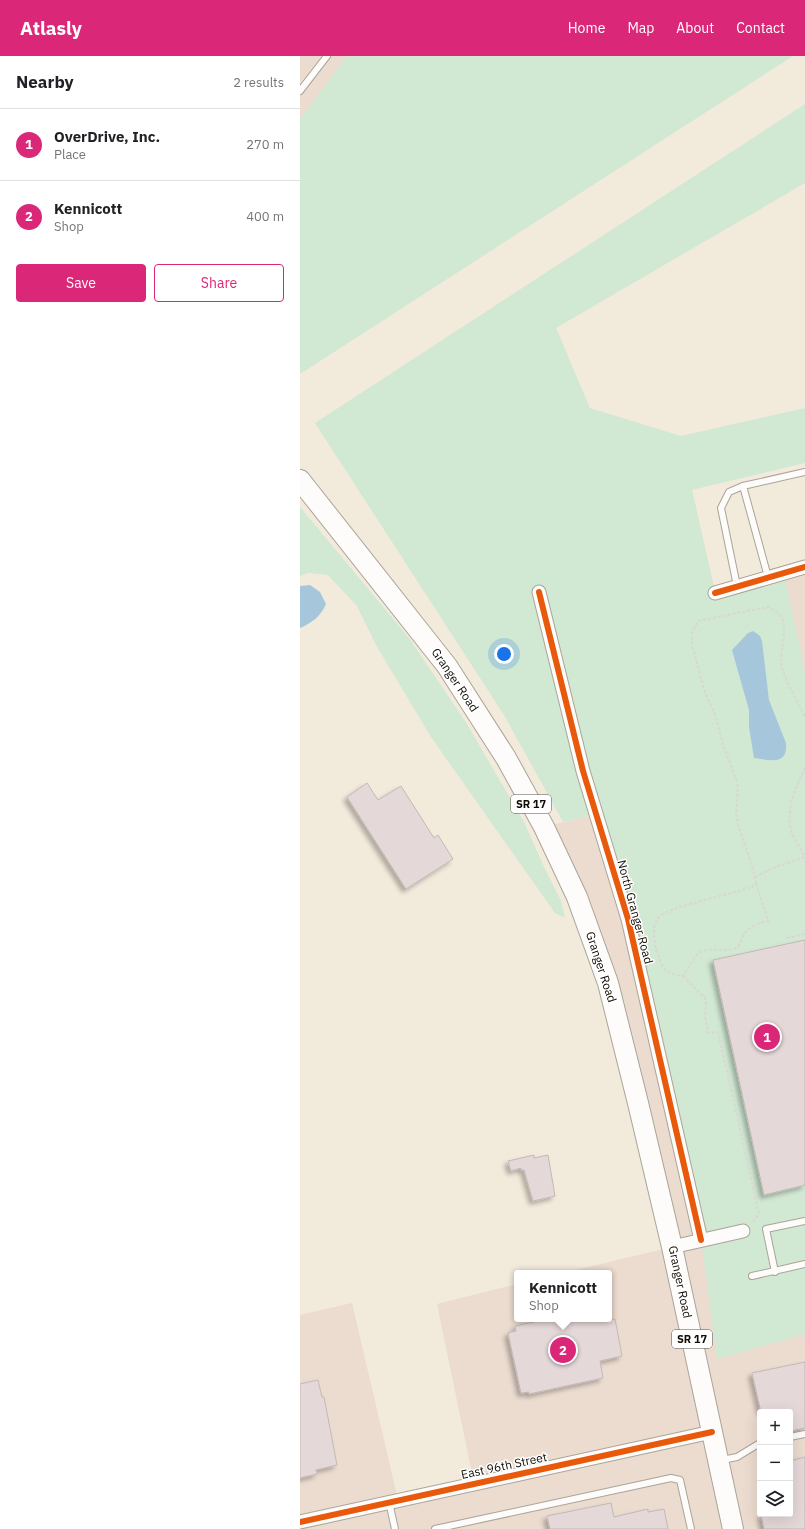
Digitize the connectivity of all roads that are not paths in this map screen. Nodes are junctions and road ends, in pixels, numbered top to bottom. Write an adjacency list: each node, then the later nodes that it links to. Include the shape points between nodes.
1 (327, 56): 2 (lane)
2 (300, 91)
3 (805, 472): 5 (lane)
4 (300, 480): 14 (main road, Granger Road / SR 17, via 447,666 506,758 544,827 577,897 608,983)
5 (743, 486): 7 (lane); 8 (lane, via 730,492 721,508)
6 (805, 567): 7 (street)
7 (768, 577): 8 (street)
8 (737, 586): 10 (street)
9 (539, 592): 13 (street, North Granger Road, via 583,771 628,919)
10 (715, 592)
11 (805, 1221): 16 (lane, via 766,1229)
12 (743, 1230): 13 (street)
13 (701, 1240): 14 (street)
14 (672, 1247): 18 (main road, Granger Road / SR 17)
15 (805, 1264): 16 (lane)
16 (775, 1272): 17 (lane)
17 (752, 1276)
18 (712, 1432): 22 (main road, Granger Road / SR 17); 23 (street, East 96th Street)
19 (805, 1434): 20 (lane)
20 (793, 1436)
21 (757, 1445): 22 (lane, via 737,1457)
22 (719, 1461): 28 (main road, Granger Road / SR 17)
23 (389, 1502): 24 (street, East 96th Street); 25 (lane)
24 (300, 1522)
25 (395, 1529)
26 (435, 1529): 27 (lane, via 671,1478 680,1480)
27 (690, 1529)
28 (733, 1529)

